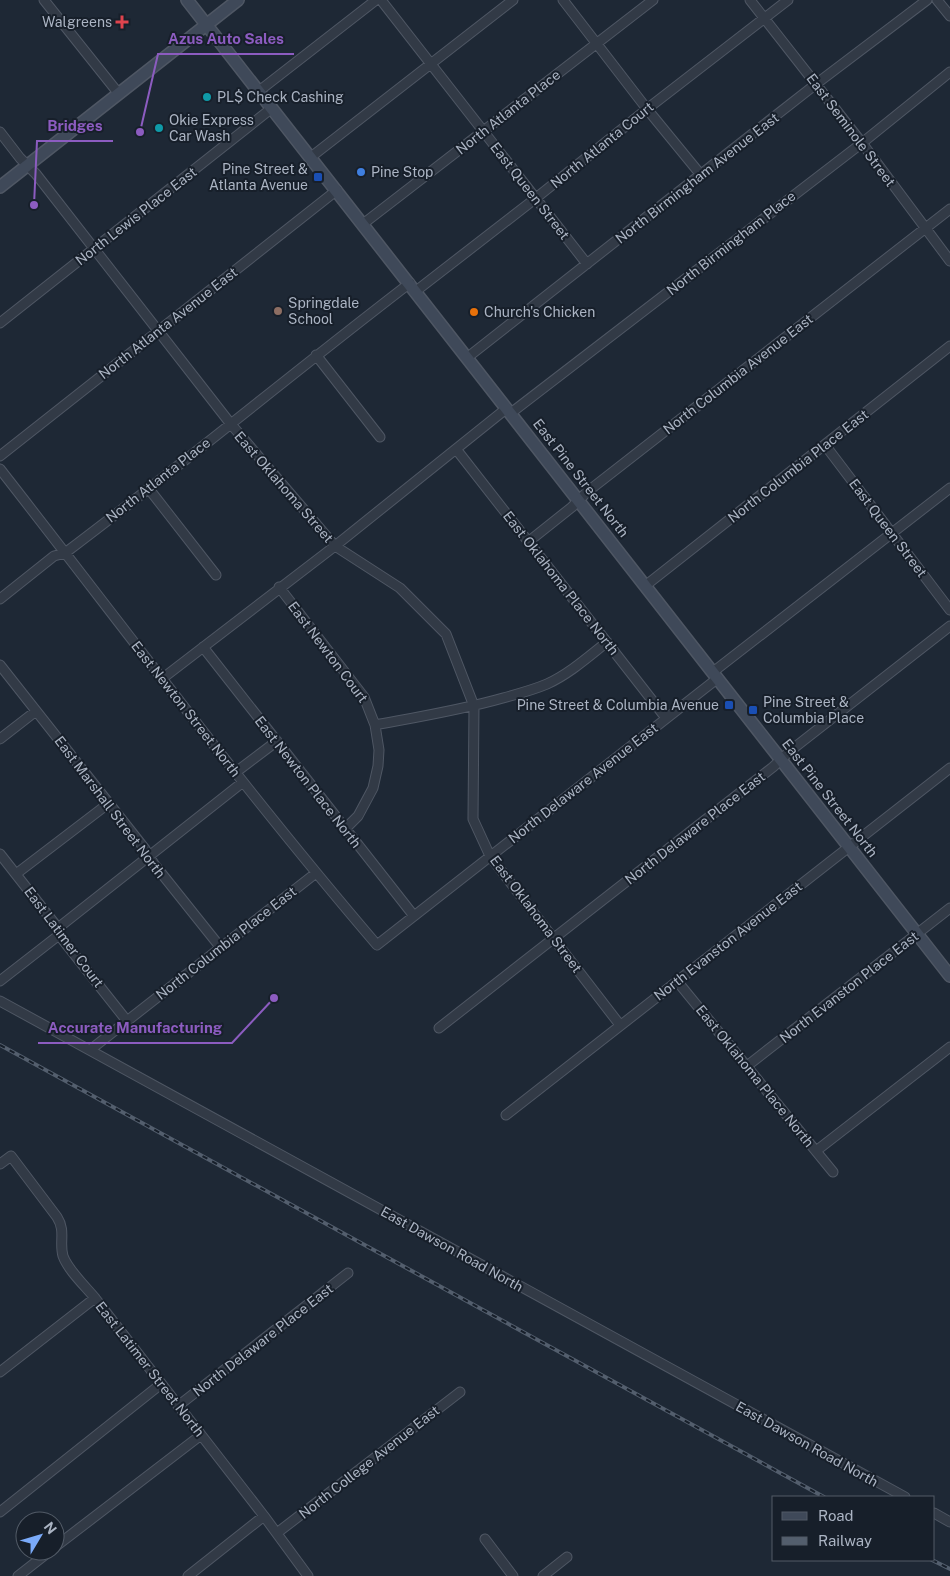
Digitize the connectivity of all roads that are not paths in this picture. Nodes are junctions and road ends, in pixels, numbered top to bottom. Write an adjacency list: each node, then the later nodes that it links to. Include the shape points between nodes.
1 (44, 0): 21 (street)
2 (187, 0): 15 (main road, East Pine Street North)
3 (238, 0): 15 (main road)
4 (376, 0): 20 (street)
5 (381, 0): 17 (street, East Queen Street)
6 (513, 0): 17 (street)
7 (563, 0): 16 (street)
8 (654, 0): 16 (street, North Atlanta Place)
9 (750, 0): 14 (street, East Seminole Street)
10 (788, 0): 14 (street, North Atlanta Court)
11 (927, 0): 19 (street, North Birmingham Avenue East)
12 (937, 0): 13 (street)
13 (950, 16)
14 (764, 19): 19 (street, East Seminole Street); 23 (street, North Atlanta Court)
15 (207, 24): 20 (main road, East Pine Street North); 21 (main road)
16 (597, 44): 23 (street); 24 (street, North Atlanta Place)
17 (431, 64): 24 (street, East Queen Street); 27 (street)
18 (950, 72): 26 (street, North Birmingham Place)
19 (816, 84): 26 (street, East Seminole Street); 29 (street, North Birmingham Avenue East)
20 (259, 91): 22 (main road, East Pine Street North)
21 (119, 94): 28 (main road)
22 (272, 108): 27 (main road, East Pine Street North); 36 (street, North Lewis Place East)
23 (647, 109): 29 (street); 32 (street, North Atlanta Court)
24 (483, 131): 32 (street, East Queen Street); 34 (street, North Atlanta Place)
25 (0, 132): 28 (street, East Oklahoma Street)
26 (862, 143): 35 (street, East Seminole Street); 45 (street, North Birmingham Place)
27 (311, 157): 31 (main road, East Pine Street North)
28 (27, 165): 30 (main road); 36 (street, East Oklahoma Street)
29 (701, 175): 38 (street, North Birmingham Avenue East)
30 (0, 187)
31 (337, 190): 34 (main road, East Pine Street North); 41 (street, North Atlanta Avenue East)
32 (536, 198): 38 (street, East Queen Street); 39 (street, North Atlanta Court)
33 (950, 209): 35 (street, North Columbia Avenue East)
34 (363, 224): 39 (main road, East Pine Street North)
35 (924, 228): 37 (street, East Seminole Street); 54 (street, North Columbia Avenue East)
36 (94, 249): 40 (street, North Lewis Place East); 41 (street, East Oklahoma Street)
37 (950, 261)
38 (587, 264): 44 (street, North Birmingham Avenue East)
39 (413, 287): 43 (street, North Atlanta Place); 44 (main road, East Pine Street North)
40 (0, 323)
41 (158, 331): 46 (street, East Oklahoma Street); 50 (street, North Atlanta Avenue East)
42 (950, 346): 48 (street, North Columbia Place East)
43 (316, 355): 46 (street, North Atlanta Place); 47 (street)
44 (468, 358): 45 (main road, East Pine Street North)
45 (509, 410): 49 (street, North Birmingham Place); 54 (main road, East Pine Street North)
46 (230, 423): 53 (street, North Atlanta Place); 57 (street, East Oklahoma Street)
47 (380, 437)
48 (825, 446): 55 (street, East Queen Street); 60 (street, North Columbia Place East)
49 (456, 449): 56 (street, East Oklahoma Place North); 57 (street, North Birmingham Place)
50 (0, 456)
51 (0, 469): 58 (street, East Newton Street North)
52 (950, 488): 55 (street, North Delaware Avenue East)
53 (149, 489): 58 (street, North Atlanta Place); 59 (street)
54 (579, 500): 56 (street, North Columbia Avenue East); 60 (main road, East Pine Street North)
55 (892, 533): 63 (street, East Queen Street); 68 (street, North Delaware Avenue East)
56 (528, 542): 65 (street, East Oklahoma Place North)
57 (335, 546): 61 (street, North Birmingham Place); 70 (street, East Oklahoma Street, via 400,588 446,634)
58 (65, 552): 62 (street, North Atlanta Place, via 54,556); 69 (street, East Newton Street North)
59 (216, 575)
60 (645, 586): 68 (main road, East Pine Street North)
61 (279, 588): 66 (street, North Birmingham Place); 73 (street, East Newton Court, via 364,697)
62 (0, 599)
63 (950, 610)
64 (950, 626): 76 (street, North Delaware Place East)
65 (607, 642): 70 (street, via 573,669 546,684); 72 (street, East Oklahoma Place North)
66 (203, 647): 69 (street, North Birmingham Place); 75 (street, East Newton Place North)
67 (0, 665): 71 (street, East Marshall Street North)
68 (715, 675): 72 (street, North Delaware Avenue East); 76 (main road, East Pine Street North)
69 (163, 678): 78 (street, East Newton Street North)
70 (474, 706): 73 (street); 85 (street, East Oklahoma Street, via 473,819)
71 (36, 711): 74 (street); 80 (street, East Marshall Street North)
72 (666, 718): 85 (street, North Delaware Avenue East)
73 (375, 725): 81 (street, East Newton Court, via 379,750 373,788 358,816)
74 (0, 739)
75 (277, 741): 78 (street); 81 (street, East Newton Place North)
76 (782, 759): 82 (main road, East Pine Street North); 92 (street, North Delaware Place East)
77 (950, 768): 82 (street, North Evanston Avenue East)
78 (236, 772): 79 (street, East Newton Street North)
79 (243, 782): 84 (street); 87 (street, East Newton Street North)
80 (108, 802): 84 (street, East Marshall Street North); 86 (street)
81 (345, 829): 89 (street, East Newton Place North)
82 (849, 847): 91 (main road, East Pine Street North); 97 (street, North Evanston Avenue East)
83 (0, 854): 86 (street, East Latimer Court)
84 (149, 856): 90 (street); 94 (street, East Marshall Street North)
85 (490, 856): 89 (street, North Delaware Avenue East); 92 (street, East Oklahoma Street)
86 (16, 874): 90 (street, East Latimer Court)
87 (316, 874): 93 (street, East Newton Street North); 94 (street, North Columbia Place East)
88 (950, 908): 91 (street, North Evanston Place East)
89 (414, 916): 93 (street, North Delaware Avenue East)
90 (59, 931): 96 (street); 99 (street, East Latimer Court)
91 (917, 934): 95 (main road, East Pine Street North); 104 (street, North Evanston Place East)
92 (554, 938): 100 (street, East Oklahoma Street); 101 (street, North Delaware Place East)
93 (377, 945)
94 (221, 948): 99 (street, North Columbia Place East)
95 (950, 976)
96 (0, 981)
97 (677, 981): 100 (street, North Evanston Avenue East); 104 (street, East Oklahoma Place North)
98 (0, 1001): 103 (street, East Dawson Road North)
99 (127, 1021): 103 (street, North Columbia Place East)
100 (620, 1025): 105 (street, North Evanston Avenue East)
101 (439, 1028)
102 (950, 1047): 106 (street)
103 (90, 1050): 116 (street, East Dawson Road North)
104 (747, 1066): 106 (street, East Oklahoma Place North)
105 (506, 1115)
106 (816, 1151): 108 (street, East Oklahoma Place North)
107 (0, 1164): 110 (street, East Latimer Street North, via 10,1156 61,1224 63,1256)
108 (833, 1172)
109 (348, 1273): 114 (street, North Delaware Place East)
110 (94, 1298): 111 (street); 112 (street, East Latimer Street North)
111 (0, 1372)
112 (161, 1384): 114 (street, East Latimer Street North); 117 (street)
113 (460, 1392): 121 (street, North College Avenue East)
114 (178, 1406): 115 (street, East Latimer Street North)
115 (201, 1435): 119 (street, East Latimer Street North); 123 (street)
116 (903, 1496)
117 (0, 1512)
118 (935, 1514): 120 (street)
119 (264, 1516): 121 (street, East Latimer Street North); 127 (street)
120 (950, 1522)
121 (277, 1533): 128 (street, East Latimer Street North)
122 (484, 1539): 129 (street)
123 (65, 1540)
124 (566, 1557): 130 (street)
125 (39, 1561): 126 (street)
126 (23, 1575)
127 (188, 1576)
128 (308, 1576)
129 (513, 1576)
130 (542, 1576)

